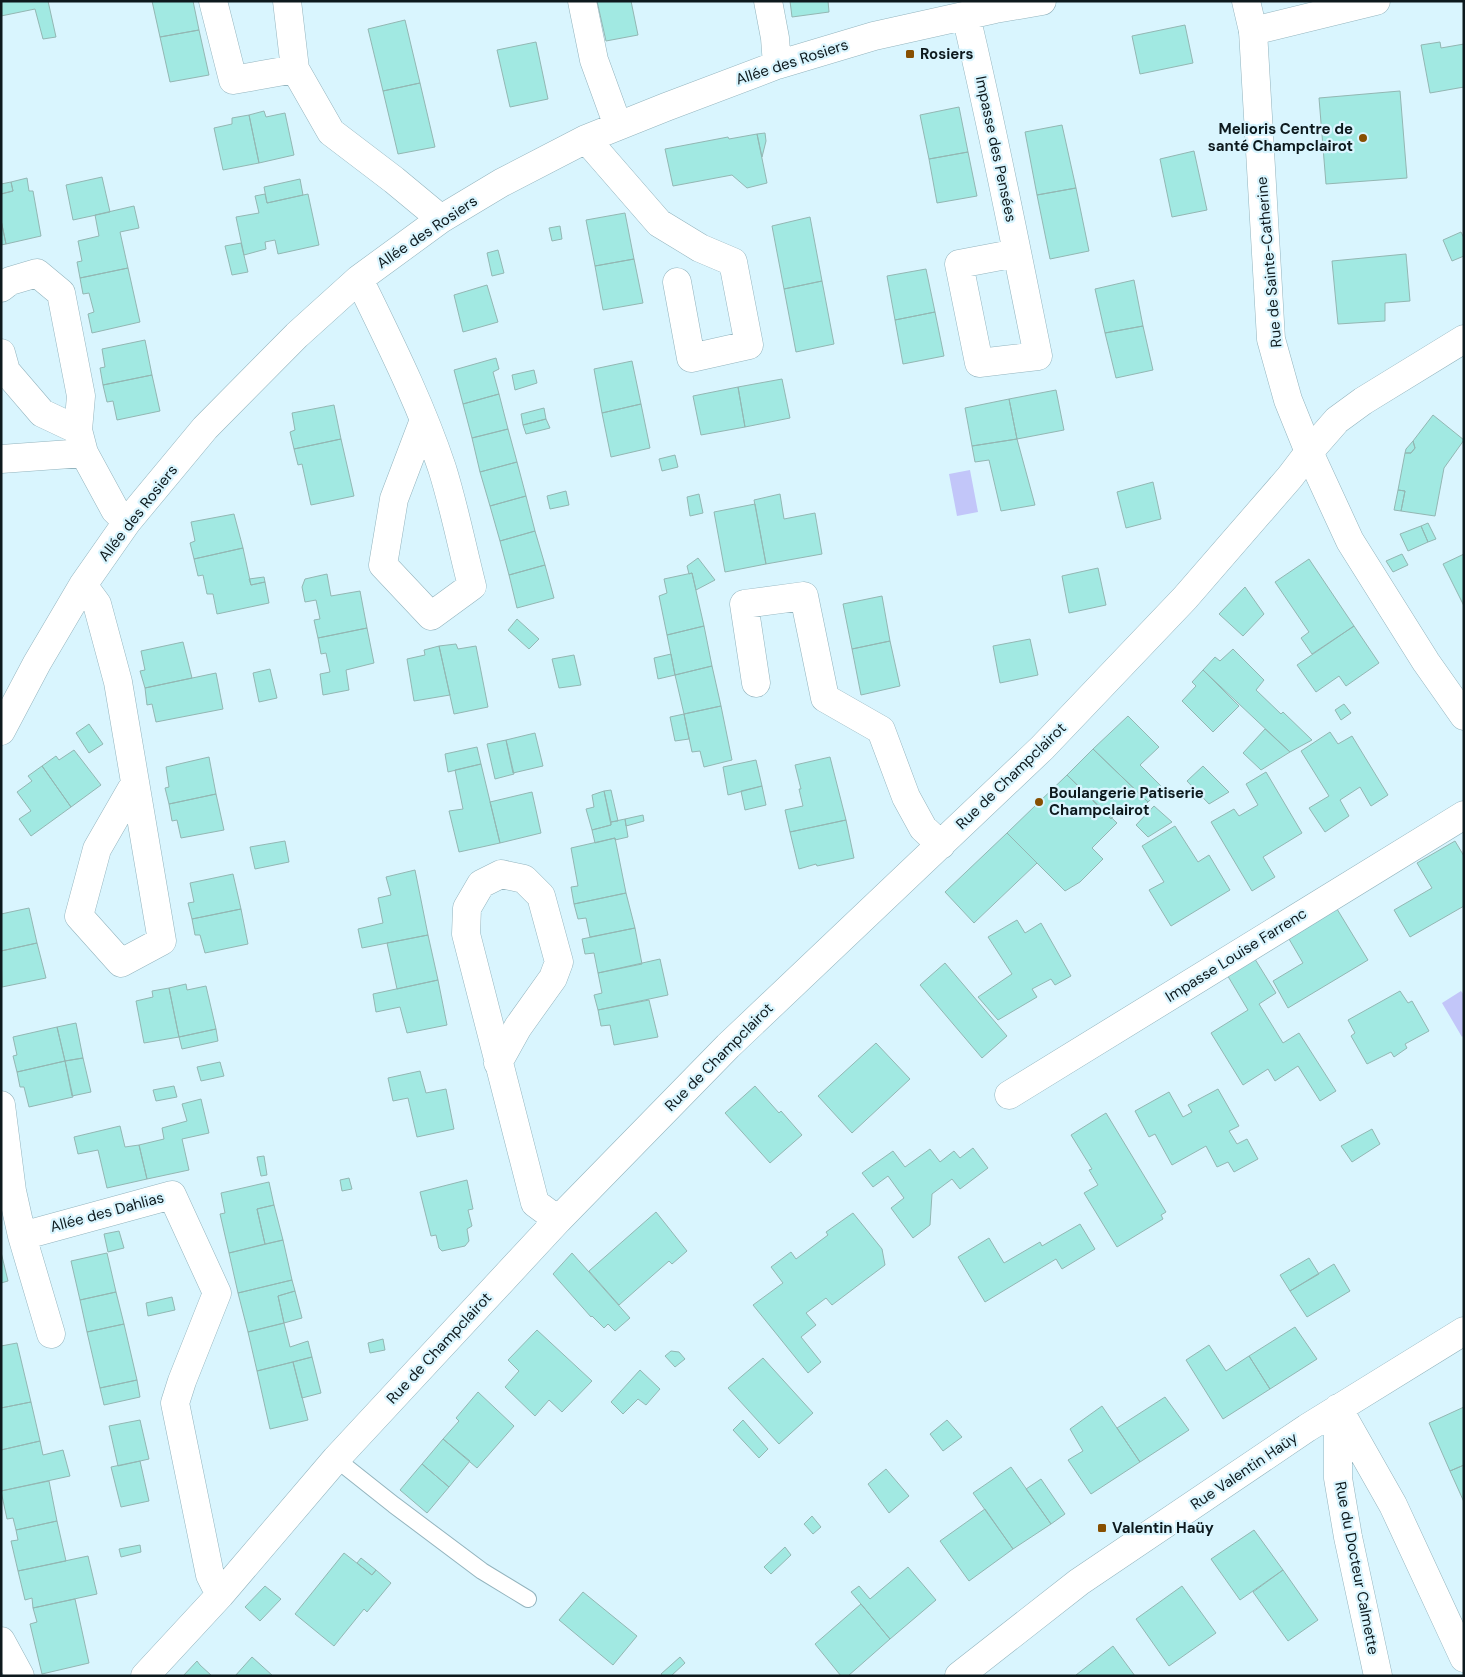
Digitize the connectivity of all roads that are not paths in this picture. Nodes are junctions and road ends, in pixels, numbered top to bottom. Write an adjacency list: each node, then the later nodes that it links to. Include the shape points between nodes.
1 (213, 1): 12 (street, via 233,80)
2 (286, 1): 12 (street)
3 (582, 1): 13 (street, via 594,60)
4 (768, 1): 11 (street)
5 (1042, 1): 8 (street, Allée des Rosiers)
6 (1246, 1): 10 (street, Rue de Sainte-Catherine)
7 (1376, 1): 10 (street)
8 (994, 5): 9 (street, Allée des Rosiers)
9 (966, 16): 11 (street, Allée des Rosiers, via 874,36); 16 (street, Impasse des Pensées, via 988,106)
10 (1253, 31): 24 (street, Rue de Sainte-Catherine, via 1271,338 1288,400)
11 (777, 65): 13 (street, Allée des Rosiers)
12 (295, 69): 15 (street, via 331,132)
13 (618, 126): 14 (street, Allée des Rosiers)
14 (586, 139): 15 (street, Allée des Rosiers); 18 (street, via 659,224 700,248 733,262 750,345 690,358)
15 (441, 218): 17 (street, Allée des Rosiers)
16 (1017, 253)
17 (359, 279): 22 (street, via 410,383); 26 (street, Allée des Rosiers, via 297,335 205,428)
18 (677, 282)
19 (1, 288): 23 (street, via 10,281 37,273 61,293 82,396)
20 (1464, 338): 24 (street, Rue de Champclairot, via 1337,420)
21 (1, 353): 23 (street, via 6,370 42,412)
22 (424, 420): 22 (street, via 442,469 472,586 431,616 383,565 394,499)
23 (81, 441): 25 (street); 26 (street, via 115,510)
24 (1309, 452): 29 (street, Rue de Sainte-Catherine, via 1350,541); 33 (street, Rue de Champclairot, via 1178,605 1042,748)
25 (1, 459)
26 (127, 522): 27 (street, Allée des Rosiers)
27 (83, 585): 30 (street, Allée des Rosiers); 31 (street, via 98,604 118,682)
28 (756, 684): 33 (street, via 744,604 804,596 824,698 881,730 906,797 922,828)
29 (1464, 716)
30 (1, 730)
31 (135, 783): 31 (street, via 162,941 121,962 78,916 96,849)
32 (1464, 814): 35 (street, Impasse Louise Farrenc)
33 (940, 845): 37 (street, Rue de Champclairot, via 728,1046)
34 (498, 1063): 34 (street, via 466,934 466,908 481,884 501,874 524,879 541,896 559,962 553,978); 37 (street, via 535,1203)
35 (1009, 1095)
36 (1, 1105): 38 (street, via 12,1191)
37 (558, 1220): 42 (street, Rue de Champclairot)
38 (22, 1236): 40 (street); 43 (street, Allée des Dahlias, via 172,1195 217,1293 175,1403 210,1575)
39 (1464, 1331): 41 (street, Rue Valentin Haüy)
40 (51, 1334)
41 (1338, 1408): 46 (street, via 1393,1505); 49 (street, Rue Valentin Haüy, via 1079,1582); 50 (street, Rue du Docteur Calmette, via 1338,1478)
42 (336, 1458): 43 (street, Rue de Champclairot); 44 (lane, via 482,1572)
43 (220, 1595): 48 (street, Rue de Champclairot)
44 (528, 1599)
45 (1, 1641): 47 (street)
46 (1464, 1658)
47 (20, 1676)
48 (145, 1676)
49 (959, 1676)
50 (1378, 1676)

